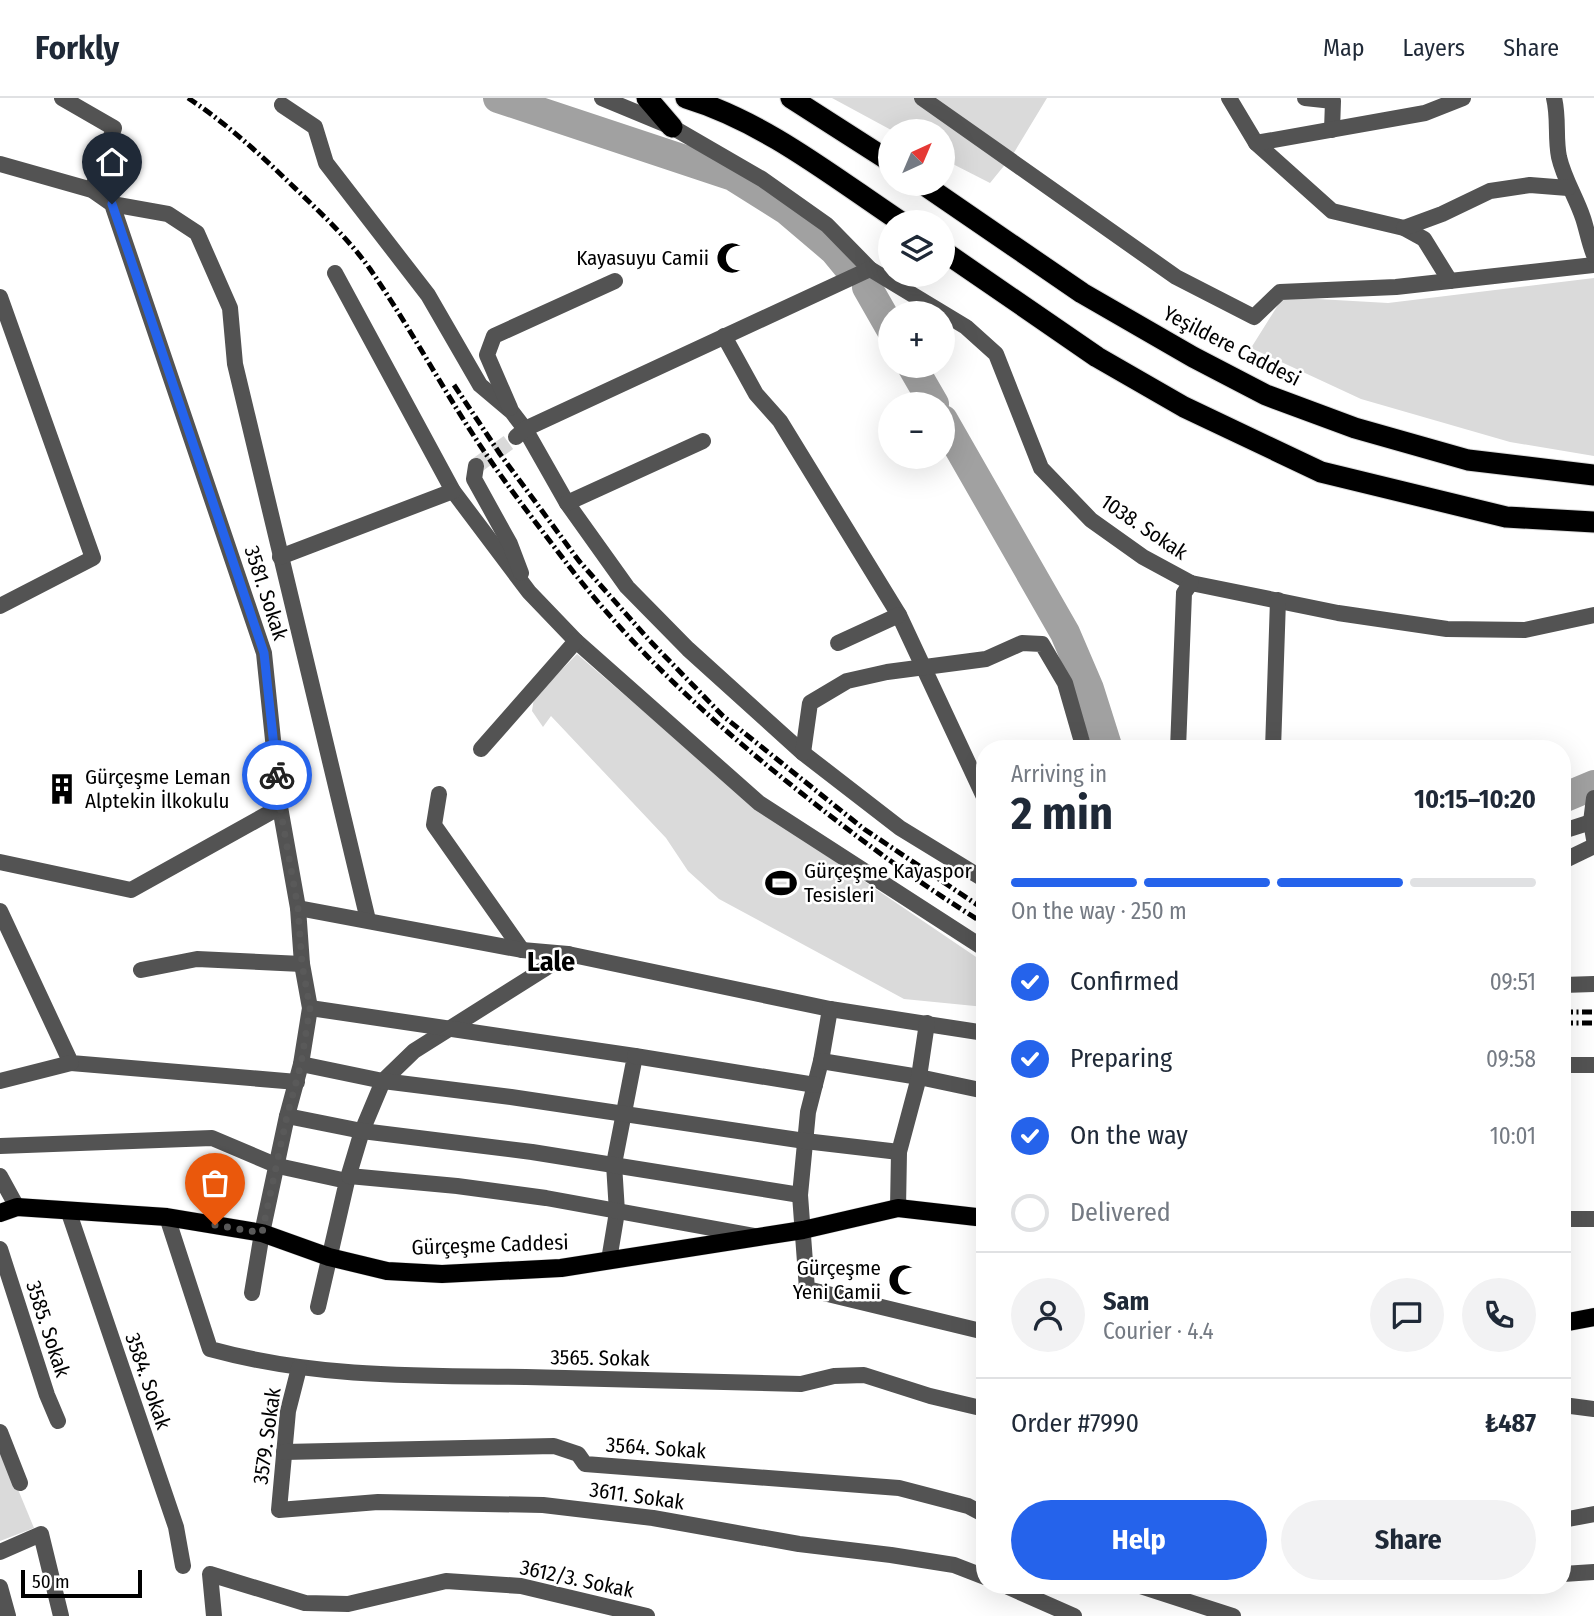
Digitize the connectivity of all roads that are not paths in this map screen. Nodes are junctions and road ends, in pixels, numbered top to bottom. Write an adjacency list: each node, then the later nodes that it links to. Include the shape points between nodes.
1 (62, 98): 18 (street, via 114,128)
2 (602, 98): 12 (street, 1038. Sokak)
3 (647, 98): 12 (highway)
4 (686, 98): 21 (highway, via 720,109 790,146)
5 (791, 98): 15 (highway)
6 (922, 98): 29 (street, via 1176,277 1254,317 1280,292)
7 (1229, 98): 14 (street)
8 (1306, 98): 13 (street, via 1333,101)
9 (1463, 98): 13 (street, via 1425,113)
10 (1554, 98): 17 (street, via 1559,158)
11 (282, 105): 32 (street, via 315,127 326,163 428,295 480,385)
12 (672, 127): 26 (street, 1038. Sokak, via 762,179 827,225)
13 (1332, 130): 14 (street)
14 (1255, 143): 22 (street, via 1332,211)
15 (878, 154)
16 (0, 163): 18 (street)
17 (1568, 188): 22 (street, via 1530,185 1490,191); 23 (street)
18 (92, 190): 20 (street)
19 (941, 196): 36 (highway, Yeşildere Caddesi, via 1082,293 1266,395 1355,428 1468,460)
20 (112, 204): 40 (street, via 168,214 197,233 230,308 235,364); 57 (street, 3581. Sokak, via 264,653)
21 (883, 210)
22 (1404, 228): 29 (street, via 1424,239)
23 (1594, 255)
24 (955, 259): 39 (highway, via 1097,356 1184,407 1321,472 1506,517)
25 (1594, 265): 29 (street)
26 (870, 269): 31 (street); 41 (street, 1038. Sokak, via 966,327 996,354 1041,468 1091,520 1143,557)
27 (335, 273): 37 (street)
28 (615, 281): 32 (street, via 494,336 487,355)
29 (1450, 281)
30 (0, 297): 44 (street, via 93,558)
31 (724, 336): 33 (street); 45 (street, via 756,394 780,421)
32 (512, 412): 33 (street)
33 (520, 433): 38 (street)
34 (703, 441): 38 (street)
35 (476, 466): 42 (street, via 474,479 510,544)
36 (1594, 475)
37 (453, 491): 40 (street); 42 (street)
38 (567, 503): 54 (street, via 627,587 688,649)
39 (1594, 522)
40 (280, 557): 67 (street)
41 (1191, 583): 43 (street, 1038. Sokak); 51 (street, via 1184,593)
42 (528, 592): 47 (street)
43 (1278, 600): 46 (street, 1038. Sokak, via 1447,629 1525,630); 52 (street)
44 (0, 606)
45 (899, 615): 48 (street); 49 (street)
46 (1594, 615)
47 (576, 641): 53 (street); 68 (street, via 759,803)
48 (838, 643)
49 (922, 667): 50 (street, via 986,659 1022,643 1042,644 1065,683); 54 (street, via 847,681 810,703); 55 (street)
50 (1081, 740)
51 (1178, 740)
52 (1273, 740)
53 (481, 749)
54 (803, 752): 64 (street, via 900,828)
55 (976, 780)
56 (439, 794): 69 (street, via 434,825)
57 (280, 807): 63 (street, via 131,890); 65 (street, 3581. Sokak)
58 (1593, 813): 59 (street); 60 (street)
59 (1571, 826)
60 (1594, 839)
61 (1594, 846): 62 (street)
62 (1571, 856)
63 (0, 862)
64 (976, 874)
65 (298, 908): 67 (street); 71 (street, 3581. Sokak)
66 (0, 911): 82 (street)
67 (368, 920): 69 (street)
68 (976, 943)
69 (522, 950): 70 (street)
70 (568, 954): 76 (street); 78 (street)
71 (302, 964): 72 (street, via 197,959); 75 (street, 3581. Sokak)
72 (141, 970)
73 (1594, 984): 74 (street)
74 (1571, 985)
75 (310, 1008): 78 (street); 83 (street, 3581. Sokak)
76 (830, 1009): 77 (street); 81 (street)
77 (927, 1023): 79 (street); 86 (street)
78 (452, 1027): 80 (street); 88 (street, via 414,1051)
79 (976, 1031)
80 (635, 1056): 90 (street); 92 (street)
81 (821, 1061): 86 (street); 90 (street)
82 (71, 1063): 87 (street); 89 (street)
83 (301, 1064): 88 (street); 89 (street, 3581. Sokak)
84 (1594, 1065): 85 (street)
85 (1571, 1066)
86 (919, 1077): 91 (street); 97 (street)
87 (0, 1081)
88 (383, 1081): 92 (street); 94 (street)
89 (297, 1082): 93 (street, 3581. Sokak)
90 (815, 1085): 95 (street)
91 (976, 1089)
92 (624, 1114): 95 (street); 98 (street)
93 (287, 1116): 94 (street); 99 (street, 3581. Sokak)
94 (362, 1131): 98 (street); 101 (street)
95 (805, 1141): 97 (street); 102 (street)
96 (0, 1146): 99 (street, via 212,1138)
97 (899, 1152): 103 (street)
98 (614, 1164): 102 (street); 106 (street)
99 (278, 1166): 101 (street); 112 (street, 3581. Sokak)
100 (0, 1176): 104 (street)
101 (348, 1179): 106 (street, via 457,1185); 115 (street)
102 (800, 1195): 111 (street)
103 (898, 1208): 108 (main road, Gürçeşme Caddesi); 111 (main road, Gürçeşme Caddesi)
104 (9, 1210): 105 (main road, Gürçeşme Caddesi)
105 (68, 1210): 107 (main road, Gürçeşme Caddesi); 135 (street, 3584. Sokak, via 176,1527)
106 (617, 1212): 113 (street); 116 (street)
107 (167, 1217): 112 (main road, Gürçeşme Caddesi); 122 (street, 3565. Sokak, via 211,1349)
108 (976, 1217)
109 (1571, 1219): 110 (street)
110 (1594, 1219)
111 (803, 1230): 113 (main road, Gürçeşme Caddesi); 121 (street, via 807,1289)
112 (262, 1233): 115 (main road, Gürçeşme Caddesi); 117 (street, 3581. Sokak)
113 (760, 1237): 116 (main road, Gürçeşme Caddesi)
114 (0, 1249): 126 (street, 3585. Sokak)
115 (330, 1257): 116 (main road, Gürçeşme Caddesi, via 387,1271 442,1274 561,1268); 118 (street)
116 (609, 1260)
117 (252, 1293)
118 (318, 1307)
119 (1594, 1317): 120 (main road)
120 (1571, 1321)
121 (976, 1330)
122 (299, 1368): 124 (street, 3565. Sokak, via 371,1375 801,1384 864,1375); 128 (street, 3579. Sokak)
123 (1571, 1406): 125 (street)
124 (976, 1407)
125 (1594, 1409)
126 (58, 1420)
127 (0, 1432): 129 (street)
128 (284, 1452): 130 (street, 3579. Sokak); 131 (street, 3564. Sokak, via 554,1446 578,1454 585,1464 898,1488)
129 (20, 1483)
130 (279, 1510): 138 (street, 3611. Sokak, via 378,1502 543,1505 891,1555)
131 (976, 1510)
132 (1594, 1514): 133 (street)
133 (1571, 1518)
134 (0, 1552): 143 (street, via 41,1534)
135 (183, 1566)
136 (1594, 1572): 137 (street)
137 (1571, 1573)
138 (976, 1574)
139 (0, 1587): 142 (street)
140 (1024, 1594): 146 (street)
141 (1165, 1594): 147 (street)
142 (8, 1616)
143 (61, 1616)
144 (214, 1616): 145 (street, 3612/3. Sokak, via 211,1574 305,1603 348,1604 446,1581 521,1586)
145 (647, 1616)
146 (1074, 1616)
147 (1233, 1616)

